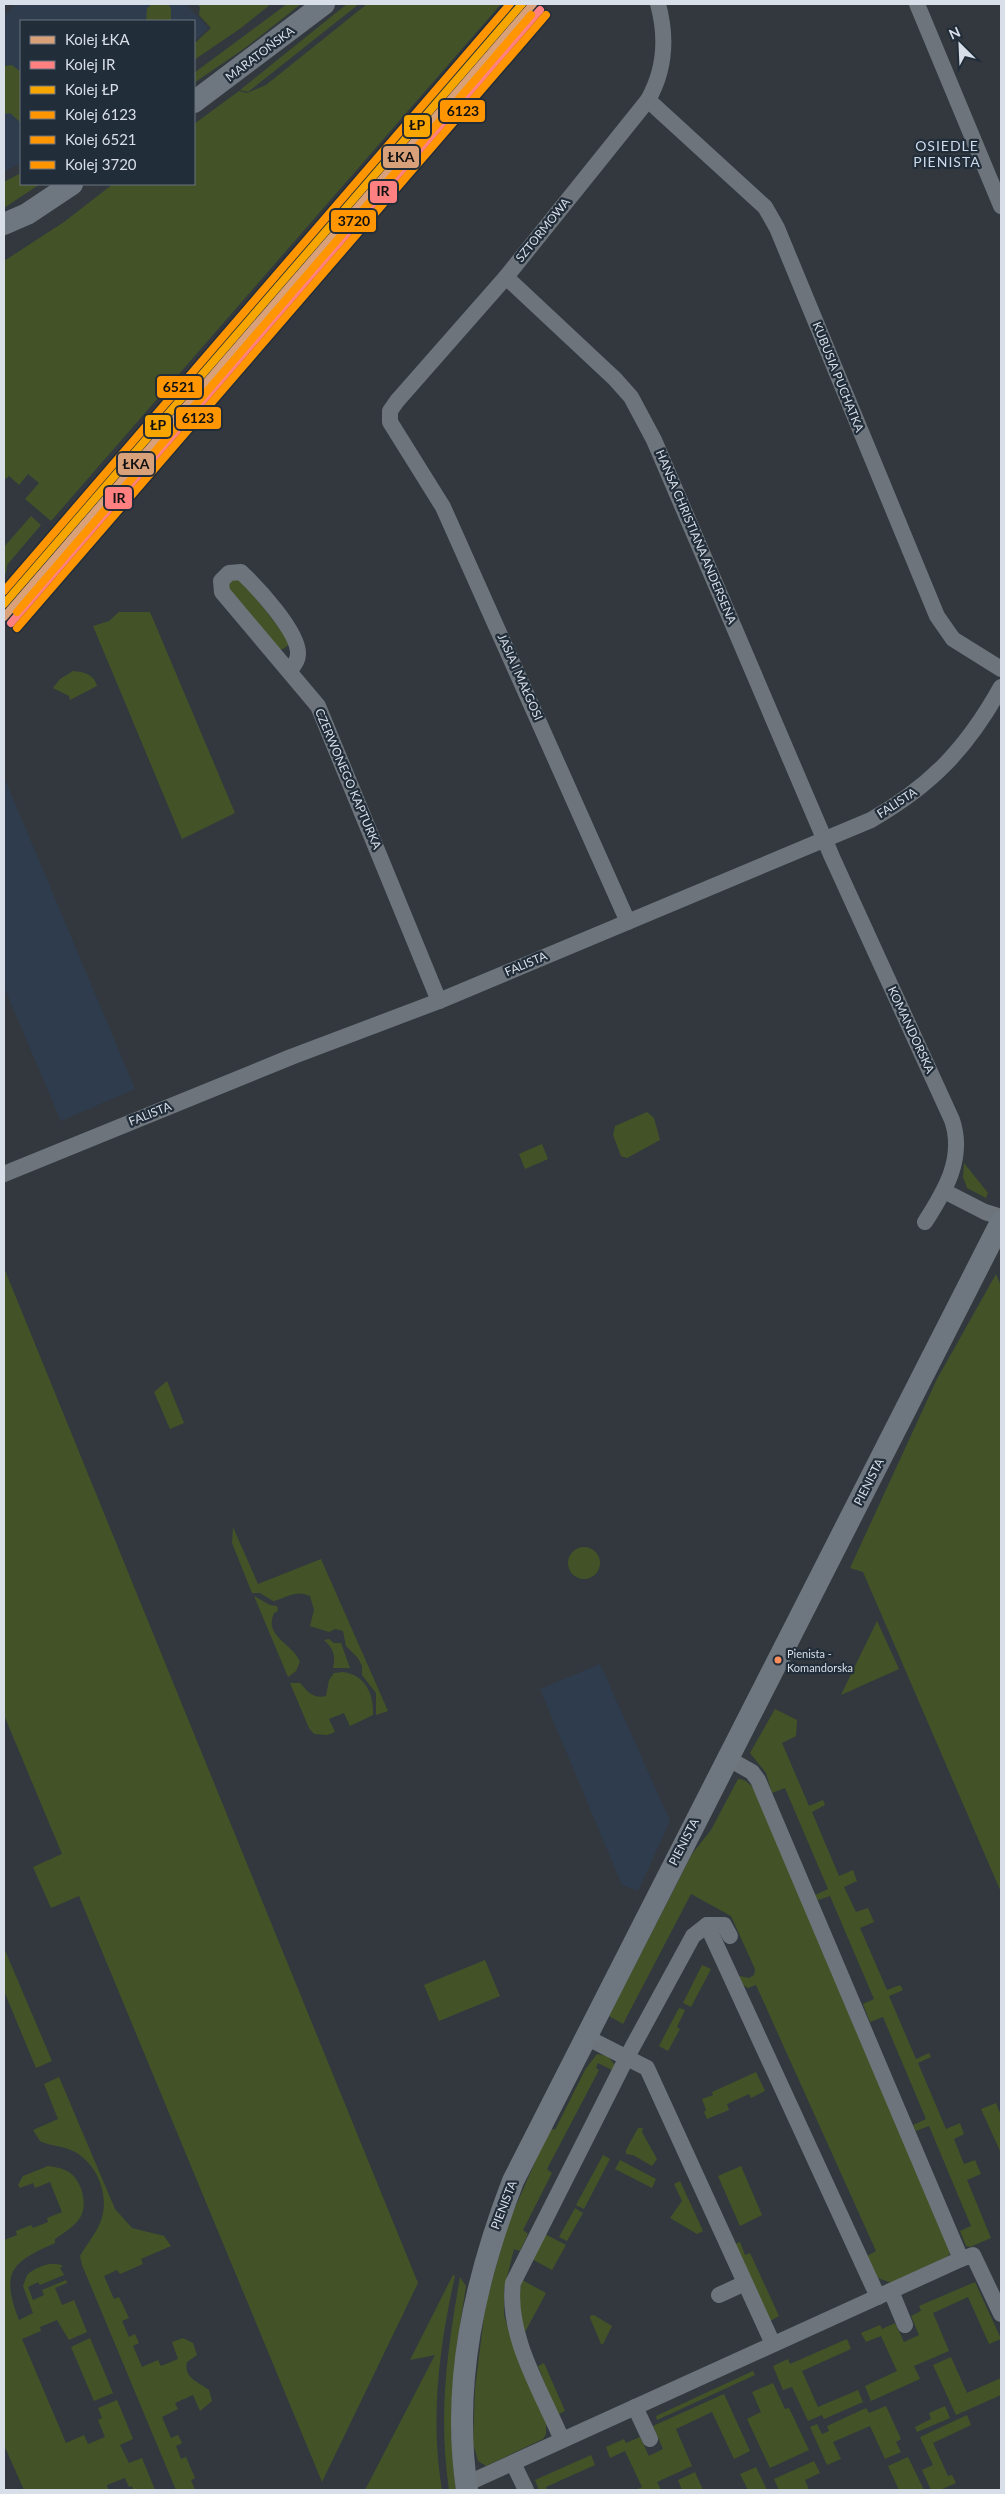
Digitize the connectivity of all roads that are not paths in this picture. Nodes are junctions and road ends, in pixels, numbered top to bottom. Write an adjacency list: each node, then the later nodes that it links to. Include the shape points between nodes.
1 (324, 4): 5 (street, MARATOŃSKA)
2 (658, 4): 4 (street, SZTORMOWA, via 664,50 656,86)
3 (917, 4): 7 (street)
4 (648, 100): 11 (street, SZTORMOWA); 13 (street, KUBUSIA PUCHATKA, via 765,207 777,228 937,616 953,639)
5 (195, 101)
6 (70, 185): 8 (street)
7 (1001, 206)
8 (27, 214): 9 (street); 10 (street)
9 (4, 224)
10 (4, 236)
11 (506, 276): 12 (street, SZTORMOWA, via 390,411 390,422); 16 (street, HANSA CHRISTIANA ANDERSENA, via 615,379 643,416)
12 (400, 439): 17 (street, JASIA I MAŁGOSI, via 447,515)
13 (1001, 669)
14 (289, 671): 14 (street, CZERWONEGO KAPTURKA, via 222,592 221,582 229,573 241,572 293,635 298,653 296,664); 18 (street, CZERWONEGO KAPTURKA, via 325,719)
15 (1001, 687): 16 (street, FALISTA, via 960,749 929,782 871,820)
16 (825, 839): 17 (street, FALISTA); 20 (street, KOMANDORSKA, via 956,1131 957,1156)
17 (628, 922): 18 (street, FALISTA)
18 (439, 1001): 19 (street, FALISTA, via 292,1056)
19 (4, 1174)
20 (944, 1191): 21 (street); 22 (street, KOMANDORSKA)
21 (1001, 1217)
22 (926, 1222)
23 (1001, 1222): 24 (street, PIENISTA)
24 (728, 1758): 27 (street, PIENISTA); 29 (street, via 752,1772 758,1780)
25 (707, 1925): 26 (street, via 724,1925); 28 (street, via 694,1936); 31 (street)
26 (730, 1936)
27 (586, 2037): 28 (street); 40 (street, PIENISTA, via 513,2181 481,2273 464,2372 462,2444)
28 (627, 2057): 30 (street, via 643,2064 650,2073); 38 (street, via 513,2283 512,2314 518,2338)
29 (961, 2258): 31 (street); 33 (street, via 971,2254 976,2258)
30 (745, 2283): 32 (street); 35 (street)
31 (884, 2294): 34 (street); 35 (street)
32 (719, 2295)
33 (1001, 2314)
34 (905, 2325)
35 (773, 2344): 36 (street)
36 (635, 2407): 37 (street); 38 (street)
37 (650, 2439)
38 (562, 2440): 39 (street)
39 (513, 2462): 40 (street); 41 (street)
40 (466, 2487)
41 (526, 2490)

